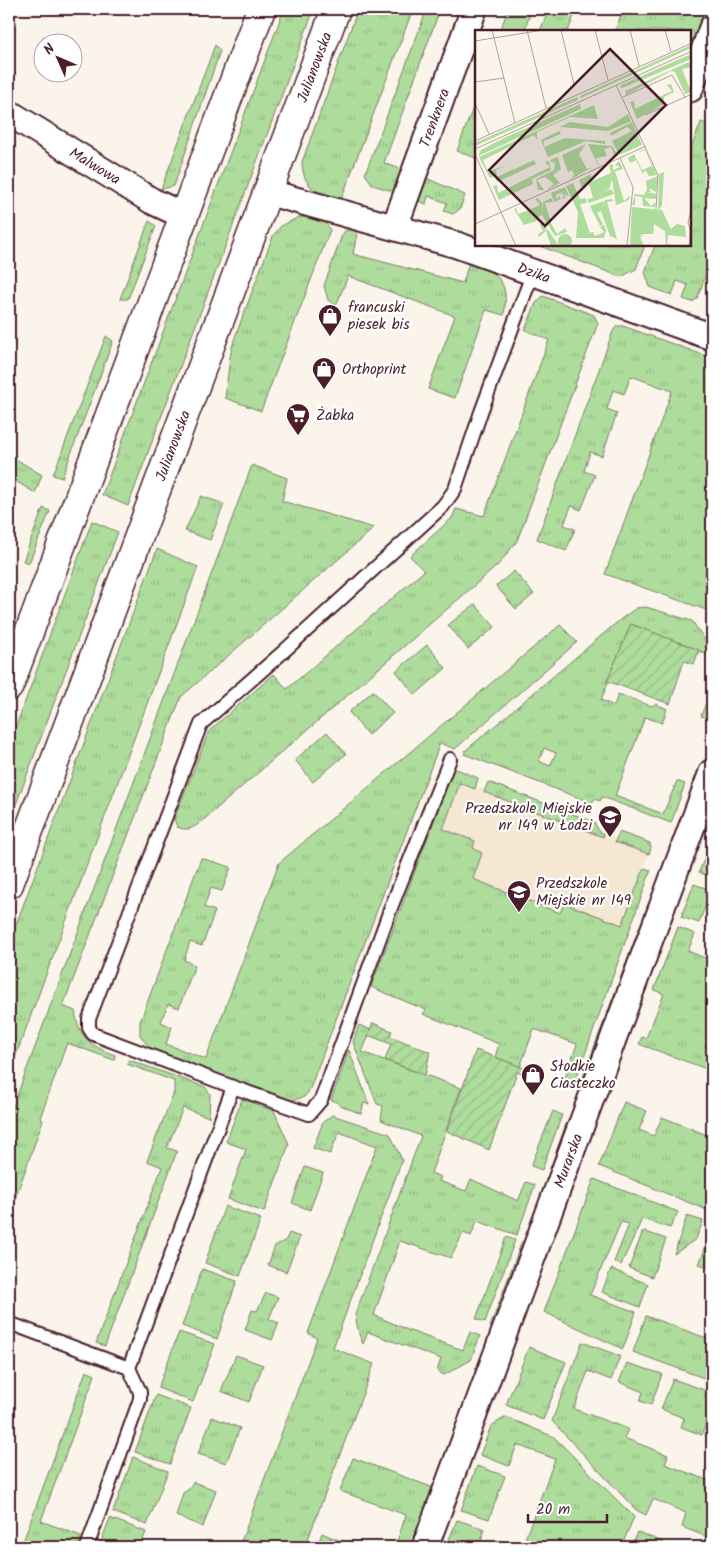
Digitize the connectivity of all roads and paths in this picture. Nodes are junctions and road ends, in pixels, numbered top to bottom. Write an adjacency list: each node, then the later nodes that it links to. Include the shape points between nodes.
1 (261, 9): 8 (main road)
2 (336, 9): 7 (main road, Julianowska)
3 (474, 9): 9 (street, Trenknera)
4 (712, 28): 5 (street)
5 (691, 86)
6 (9, 113): 8 (street, Malwowa, via 152,201)
7 (267, 192): 9 (street, Dzika); 15 (main road, Julianowska)
8 (184, 216): 12 (main road)
9 (396, 226): 10 (street, Dzika)
10 (533, 272): 11 (street, Dzika); 16 (lane, via 455,489 443,506 200,724 89,1019 88,1028 93,1034)
11 (712, 337)
12 (9, 686)
13 (450, 759): 16 (lane, via 387,918 321,1100 309,1114)
14 (712, 772): 20 (street, Murarska)
15 (9, 884)
16 (233, 1087): 18 (lane)
17 (9, 1323): 18 (lane)
18 (129, 1368): 19 (lane, via 140,1399)
19 (87, 1547)
20 (424, 1547)

